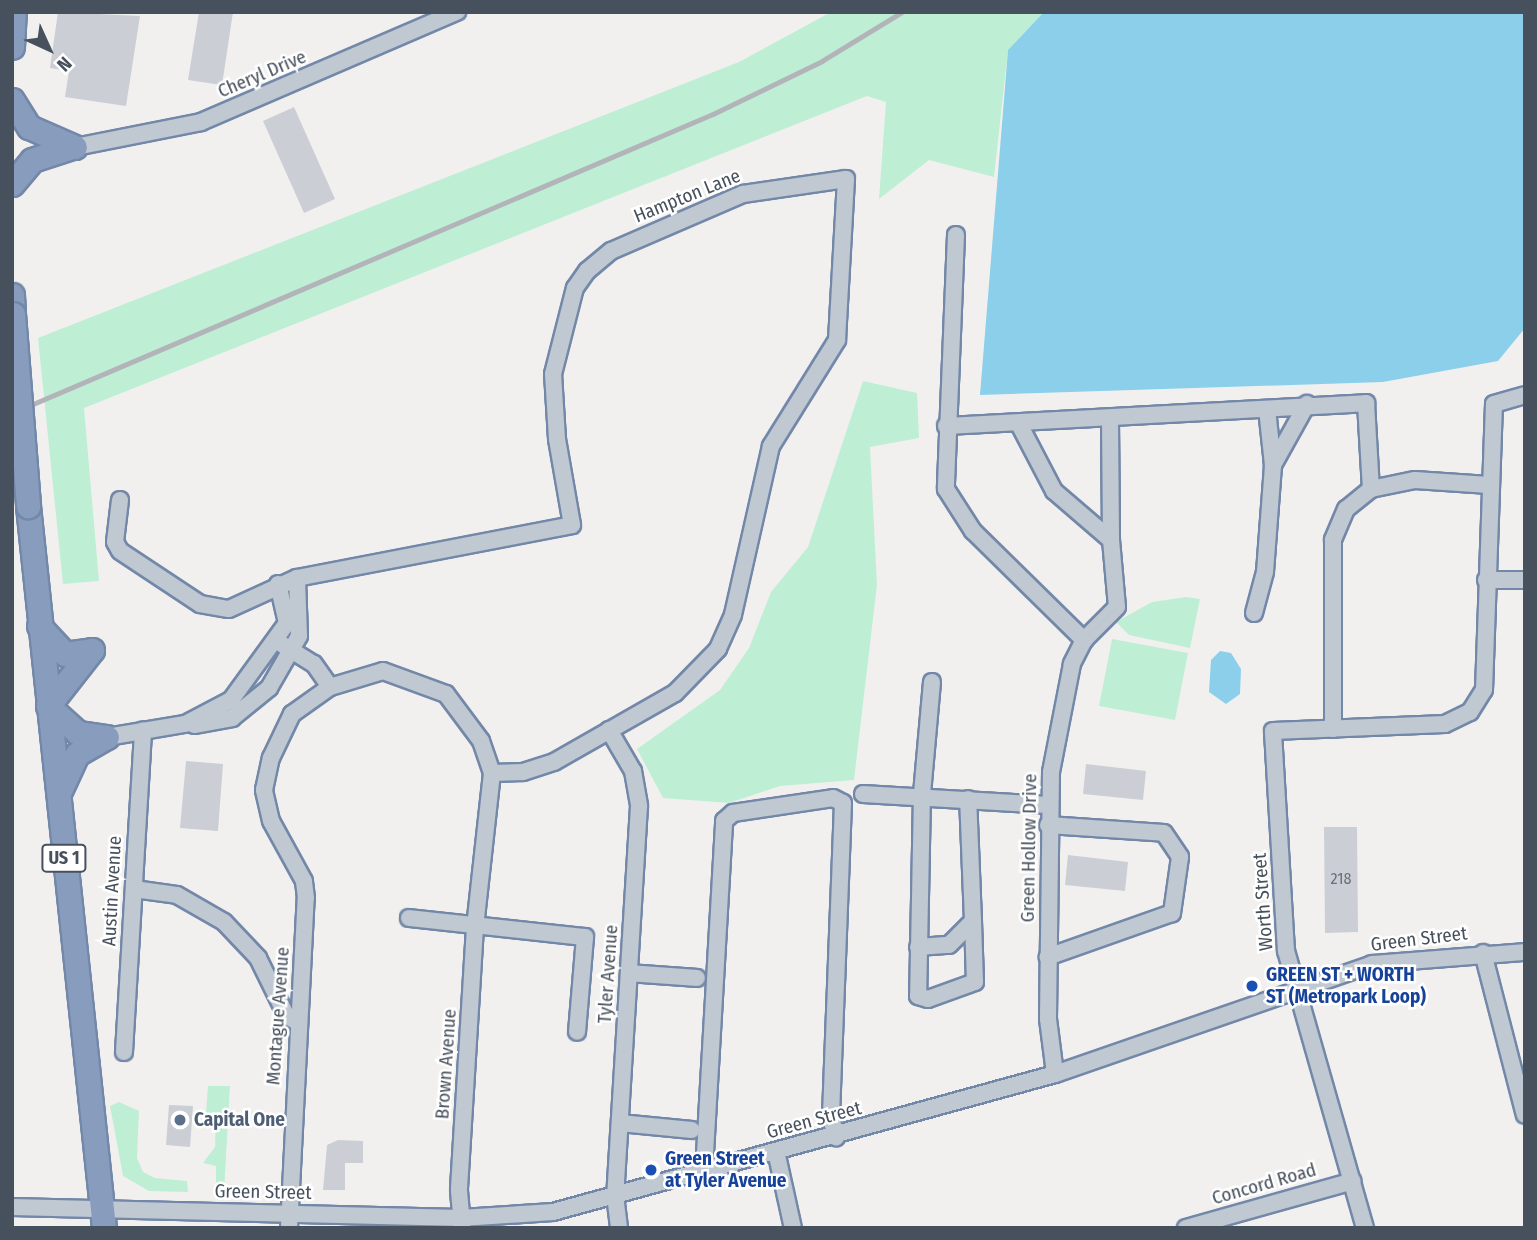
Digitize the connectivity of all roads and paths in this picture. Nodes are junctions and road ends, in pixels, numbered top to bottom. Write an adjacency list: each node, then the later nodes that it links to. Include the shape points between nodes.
1 (14, 12): 3 (highway)
2 (457, 12): 5 (street, Cheryl Drive, via 201,122)
3 (12, 47)
4 (12, 100): 5 (highway, via 29,128)
5 (75, 147): 6 (highway, via 32,160)
6 (12, 184)
7 (956, 235): 14 (street)
8 (13, 304): 25 (highway, US 1, bridge)
9 (1525, 395): 16 (street, via 1494,404)
10 (1307, 404): 11 (street); 15 (street); 17 (street, via 1366,402)
11 (1267, 409): 12 (street); 15 (street)
12 (1110, 421): 13 (street); 19 (street)
13 (1019, 424): 14 (street); 19 (street, via 1054,491)
14 (946, 426): 26 (street, via 946,489 973,531)
15 (1273, 465): 24 (street, via 1265,572)
16 (1489, 485): 17 (street, via 1416,480); 21 (street)
17 (1371, 489): 35 (street, via 1346,509 1333,540)
18 (120, 500): 23 (street, Hampton Lane, via 115,542 120,551 200,604 229,609)
19 (1111, 540): 26 (street, Green Hollow Drive, via 1117,607)
20 (297, 578): 23 (street, Hampton Lane); 28 (street, via 302,617); 36 (street, Hampton Lane, via 572,526 556,439 553,374 575,288 587,271 611,251 743,194 846,179 837,340 771,446 733,615 718,649 675,692)
21 (1486, 580): 22 (street); 35 (street, via 1484,690 1470,712 1445,724)
22 (1525, 580)
23 (278, 584): 27 (street, via 288,617)
24 (1254, 613)
25 (39, 625): 33 (highway, US 1); 33 (highway, via 65,654 92,650)
26 (1084, 640): 44 (street, Green Hollow Drive, via 1062,707)
27 (277, 641): 28 (street); 30 (street)
28 (293, 651): 31 (street, via 314,664); 32 (street)
29 (932, 682): 41 (street)
30 (244, 686): 32 (street); 34 (street, via 217,710)
31 (330, 687): 39 (street, via 383,671 446,694 481,741); 57 (street, Montague Avenue, via 292,715 271,758 264,790 271,821 306,890)
32 (259, 699): 34 (street, via 225,721)
33 (48, 706): 38 (highway, via 78,733); 42 (highway, US 1)
34 (185, 724): 37 (street)
35 (1334, 729): 56 (street, Worth Street, via 1273,732 1286,951)
36 (609, 730): 39 (street, Hampton Lane, via 539,768); 54 (street, Tyler Avenue, via 633,771 639,796)
37 (143, 731): 38 (street); 46 (street, Austin Avenue)
38 (107, 737): 42 (highway, via 76,754)
39 (492, 773): 49 (street, Brown Avenue)
40 (863, 794): 41 (street)
41 (922, 794): 43 (street); 50 (street)
42 (57, 799): 70 (highway, US 1)
43 (968, 799): 44 (street); 48 (street)
44 (1048, 805): 45 (street, Green Hollow Drive)
45 (1048, 825): 53 (street, Green Hollow Drive); 53 (street, via 1164,833 1180,857 1172,913)
46 (134, 889): 57 (street, via 177,895 225,922 258,958 286,1015); 59 (street, Austin Avenue)
47 (409, 918): 49 (street)
48 (973, 921): 50 (street, via 949,945); 50 (street, via 975,982 928,999 918,996)
49 (475, 927): 58 (street, via 584,937); 72 (street, Brown Avenue)
50 (918, 947)
51 (1525, 952): 52 (street, Green Street)
52 (1483, 953): 56 (street, Green Street, via 1372,964); 61 (street)
53 (1048, 957): 60 (street, Green Hollow Drive)
54 (629, 973): 55 (street); 62 (street, Tyler Avenue)
55 (696, 978)
56 (1296, 989): 60 (street, Green Street); 67 (street, Worth Street)
57 (297, 1022): 71 (street, Montague Avenue)
58 (577, 1032)
59 (124, 1052)
60 (1055, 1074): 64 (street, Green Street)
61 (1525, 1115)
62 (620, 1123): 63 (street); 68 (street, Tyler Avenue)
63 (692, 1130)
64 (836, 1137): 65 (street, Green Street); 66 (street, via 831,1116 843,803 833,799 733,813 724,821)
65 (776, 1151): 66 (street, Green Street); 74 (street)
66 (704, 1171): 68 (street, Green Street)
67 (1353, 1181): 75 (street, Concord Road); 76 (street, Worth Street)
68 (615, 1195): 72 (street, Green Street, via 552,1212); 73 (street, Tyler Avenue)
69 (12, 1207): 70 (street, Green Street)
70 (103, 1218): 71 (street, Green Street)
71 (288, 1221): 72 (street, Green Street)
72 (461, 1223)
73 (619, 1228)
74 (793, 1228)
75 (1186, 1228)
76 (1365, 1228)

